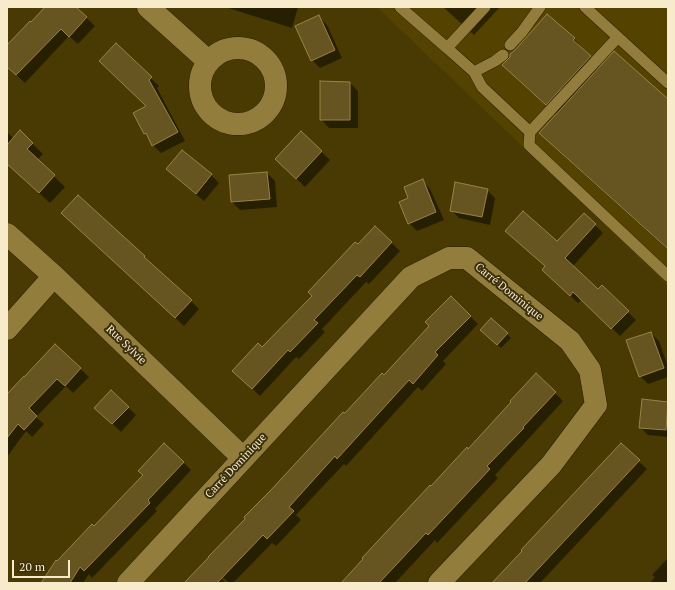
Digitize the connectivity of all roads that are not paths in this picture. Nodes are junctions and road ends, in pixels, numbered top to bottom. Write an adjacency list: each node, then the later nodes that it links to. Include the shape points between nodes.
1 (148, 7): 10 (street)
2 (400, 7): 8 (lane)
3 (485, 7): 8 (lane)
4 (540, 7): 7 (lane)
5 (584, 7): 6 (lane)
6 (618, 37): 12 (lane); 13 (lane)
7 (510, 46)
8 (447, 48): 11 (lane)
9 (503, 54): 11 (lane)
10 (208, 61)
11 (474, 72): 13 (lane, via 482,87)
12 (668, 83)
13 (530, 132): 16 (lane, via 529,145)
14 (7, 234): 15 (street, Rue Sylvie)
15 (54, 276): 17 (street); 18 (street, Rue Sylvie)
16 (668, 276)
17 (7, 329)
18 (243, 458): 19 (street, Carré Dominique); 20 (street, Carré Dominique, via 411,277 449,258 467,258 570,341 590,370 596,405 551,466)
19 (128, 583)
20 (439, 583)

